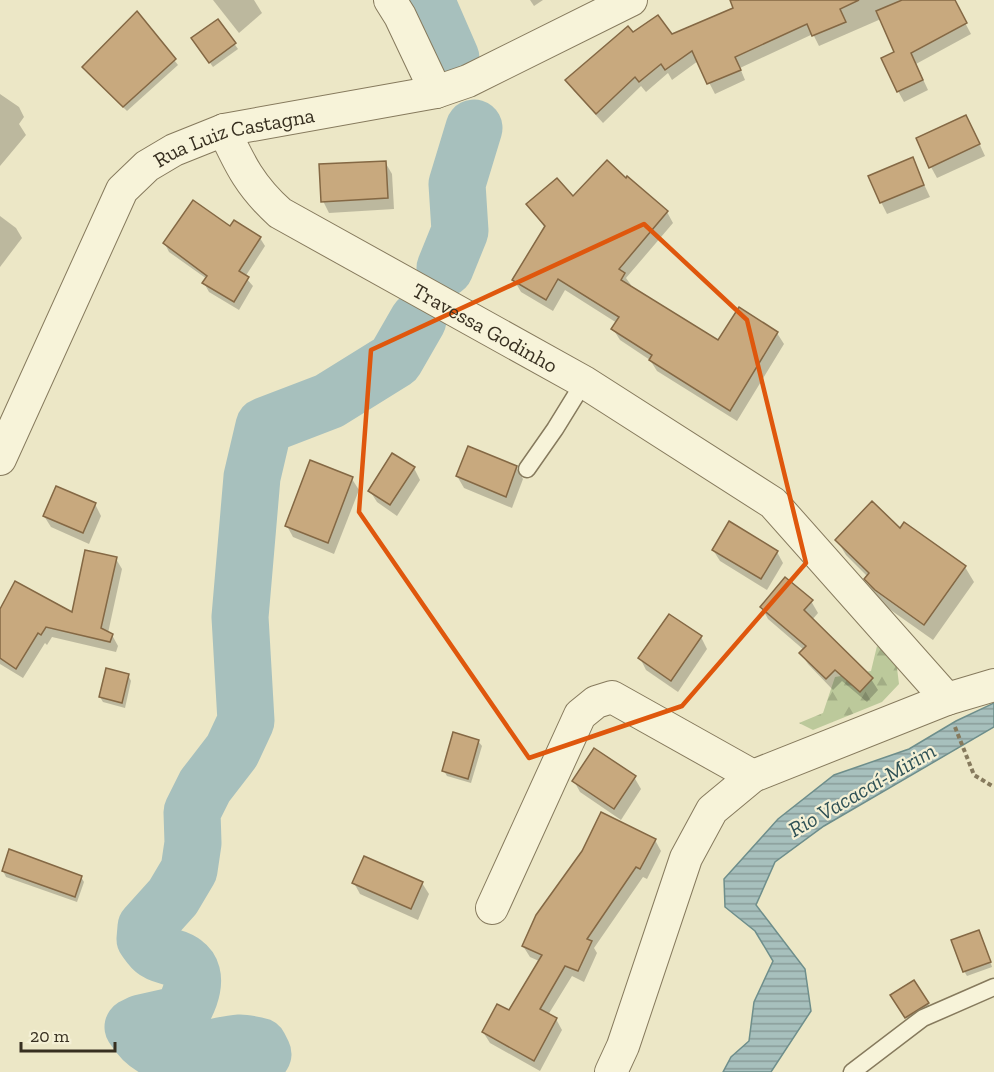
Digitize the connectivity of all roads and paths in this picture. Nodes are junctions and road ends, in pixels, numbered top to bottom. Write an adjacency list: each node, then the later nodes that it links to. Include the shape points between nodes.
1 (390, 0): 3 (street)
2 (631, 0): 3 (street, Rua Luiz Castagna, via 468,81)
3 (436, 92): 4 (street, Rua Luiz Castagna)
4 (224, 130): 5 (street, Travessa Godinho, via 241,167 260,195 280,213); 6 (street, Rua Luiz Castagna, via 174,150 147,166 122,190)
5 (584, 382): 7 (lane); 9 (street, Travessa Godinho, via 774,503)
6 (0, 459)
7 (527, 469)
8 (994, 685): 9 (street)
9 (947, 699): 11 (street)
10 (962, 748): 12 (path, via 974,775)
11 (753, 776): 13 (street, via 612,698 596,702 580,715); 15 (street, via 712,810 686,858)
12 (994, 787)
13 (492, 908)
14 (994, 987): 16 (lane, via 923,1018)
15 (611, 1072)
16 (852, 1072)

